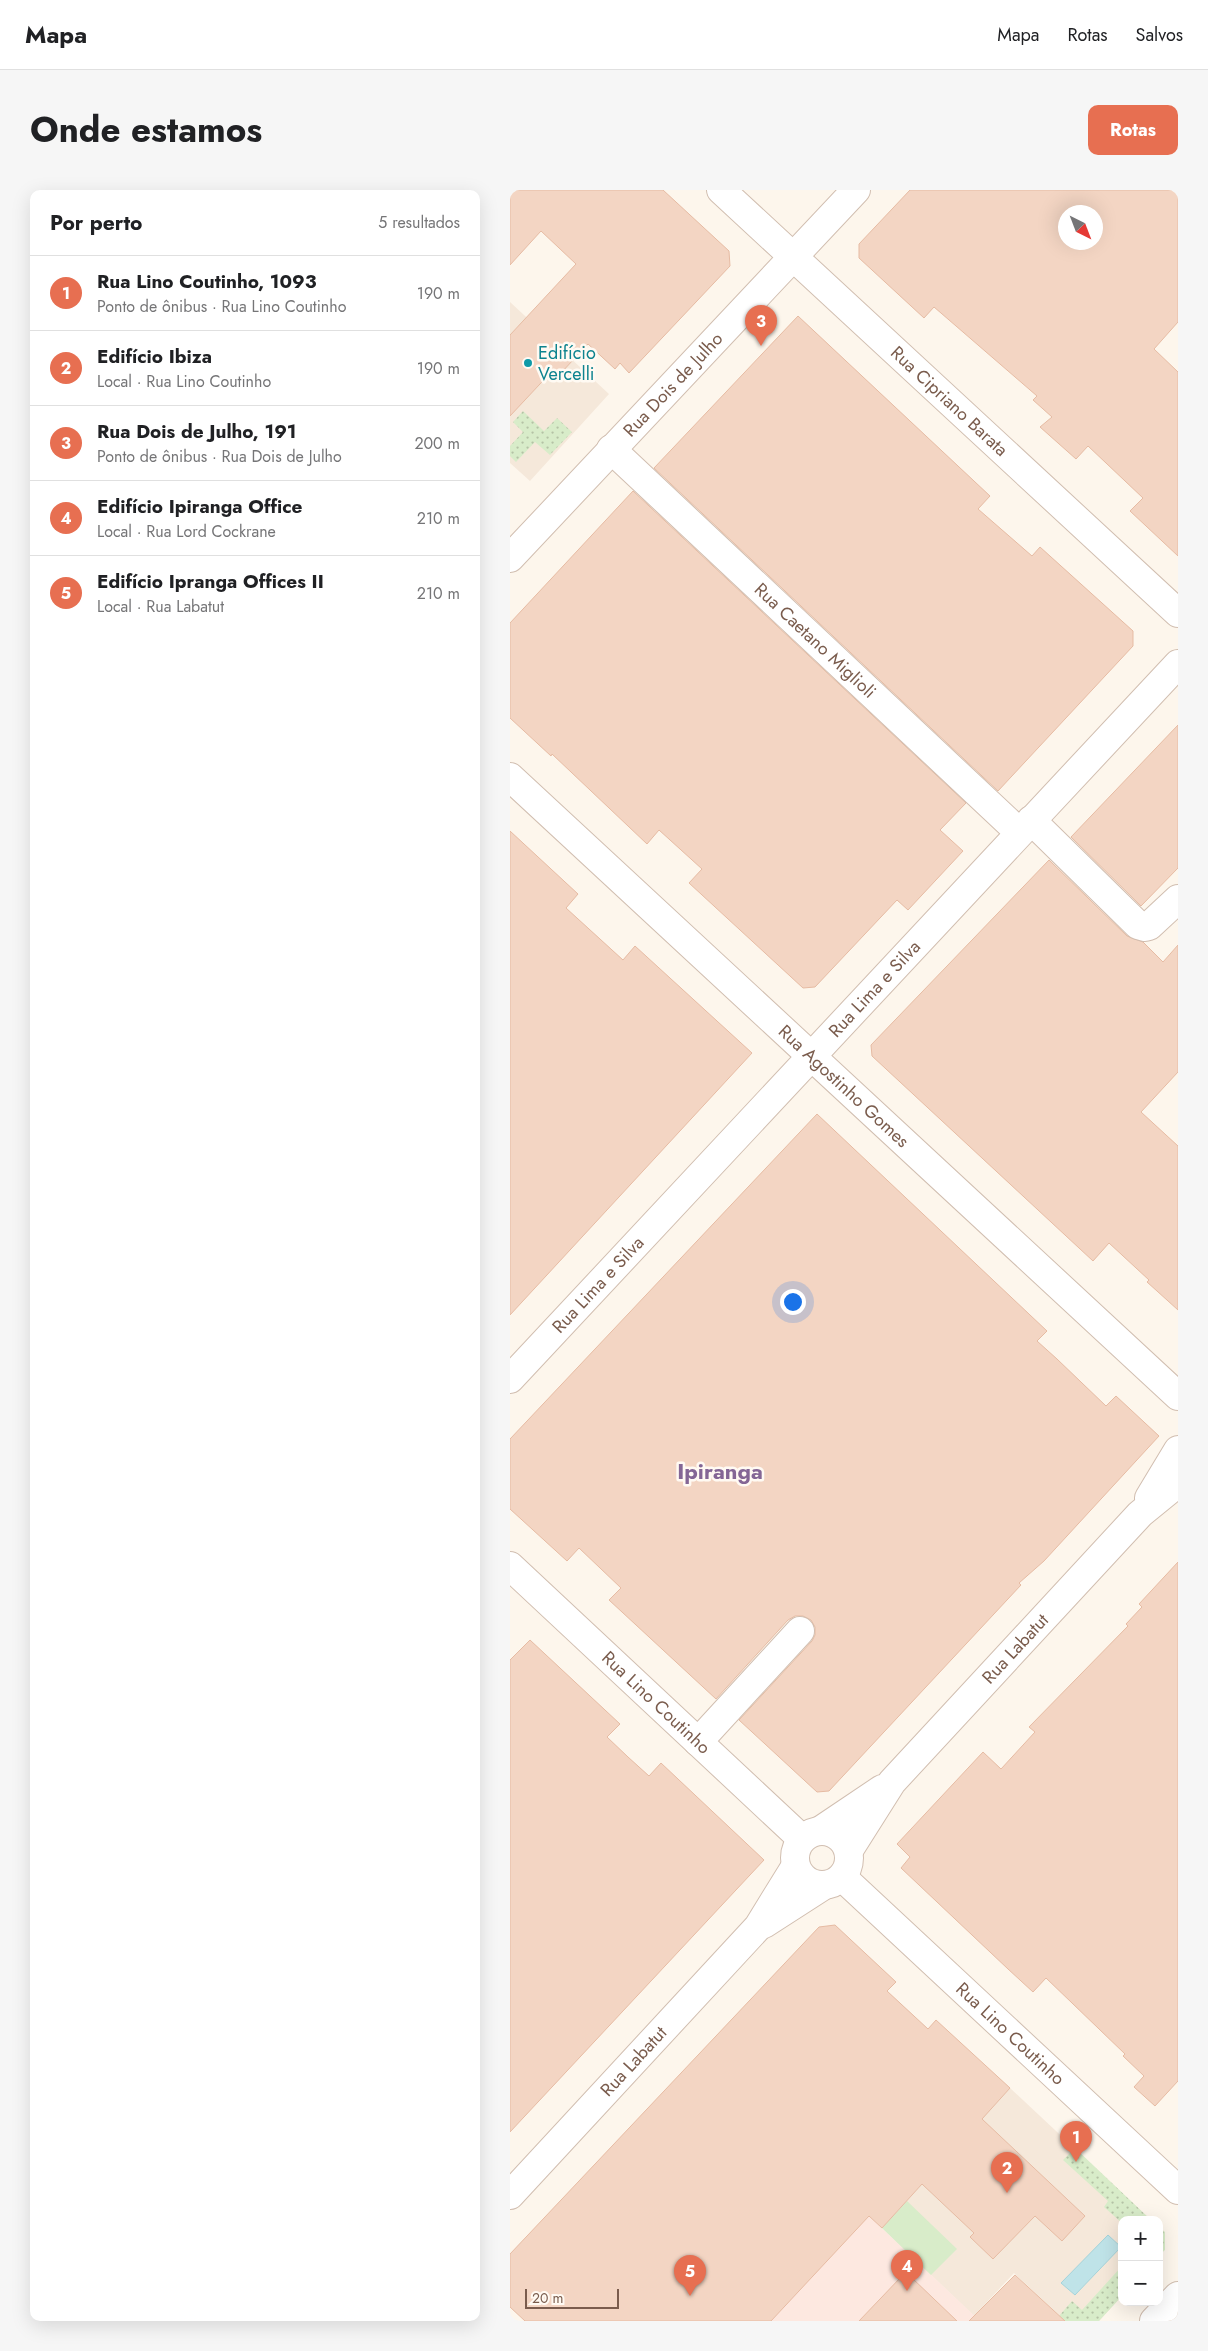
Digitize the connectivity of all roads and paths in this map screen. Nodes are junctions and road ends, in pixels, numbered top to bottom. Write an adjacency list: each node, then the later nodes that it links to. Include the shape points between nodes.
1 (721, 190): 3 (street, Rua Cipriano Barata)
2 (856, 190): 3 (street, Rua Dois de Julho)
3 (793, 258): 4 (street, Rua Dois de Julho); 6 (street, Rua Cipriano Barata)
4 (611, 449): 5 (street, Rua Dois de Julho); 9 (street, Rua Caetano Miglioli)
5 (510, 558)
6 (1178, 613)
7 (1178, 664): 9 (street, Rua Lima e Silva)
8 (510, 777): 11 (street, Rua Agostinho Gomes)
9 (1025, 826): 10 (street, Rua Caetano Miglioli, via 1138,925 1149,926); 11 (street, Rua Lima e Silva)
10 (1178, 899)
11 (810, 1057): 12 (street, Rua Lima e Silva); 13 (street, Rua Agostinho Gomes)
12 (510, 1379)
13 (1178, 1396)
14 (1178, 1450): 16 (street, Rua Labatut)
15 (1178, 1483): 16 (street, Rua Labatut)
16 (1140, 1514): 20 (street, Rua Labatut)
17 (510, 1566): 19 (street, Rua Lino Coutinho)
18 (800, 1632): 19 (street)
19 (698, 1742): 21 (street, Rua Lino Coutinho)
20 (892, 1782): 21 (street, Rua Labatut); 22 (street, Rua Labatut)
21 (811, 1835): 22 (street, via 838,1835); 23 (street, via 794,1852)
22 (849, 1850): 24 (street, via 849,1864)
23 (795, 1866): 24 (street, via 806,1881); 25 (street, Rua Labatut)
24 (832, 1882): 25 (street, Rua Labatut); 26 (street, Rua Lino Coutinho)
25 (758, 1927): 27 (street, Rua Labatut)
26 (1178, 2190)
27 (510, 2195)
28 (1178, 2296): 29 (street)
29 (1154, 2321)

